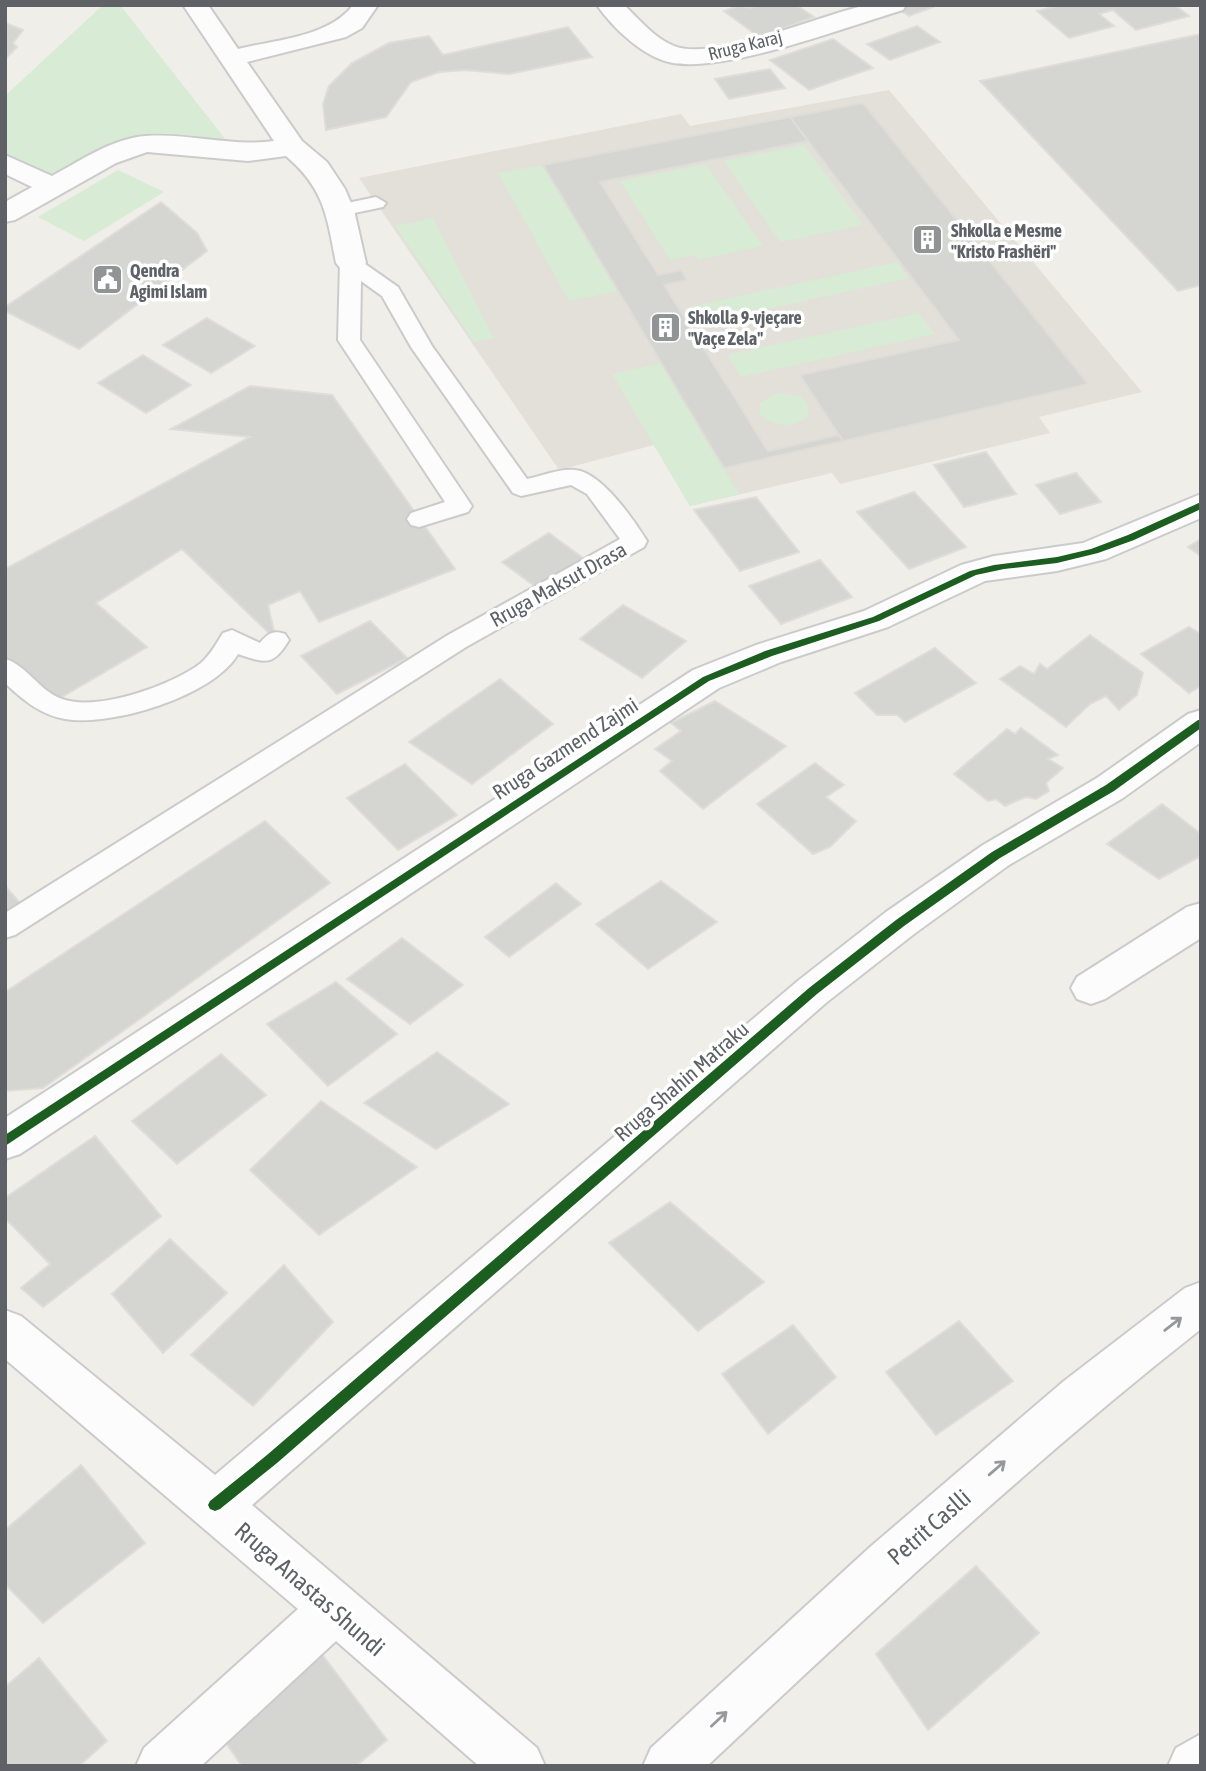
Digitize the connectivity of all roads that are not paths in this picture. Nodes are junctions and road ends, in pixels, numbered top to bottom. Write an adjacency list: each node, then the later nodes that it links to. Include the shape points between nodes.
1 (195, 5): 5 (street)
2 (366, 5): 5 (street, via 353,23 337,32)
3 (609, 5): 4 (street, Rruga Karaj, via 656,47 690,57 730,51)
4 (894, 5)
5 (231, 58): 6 (street)
6 (292, 147): 8 (street, via 248,153 145,144 106,157); 10 (street, via 317,167)
7 (5, 163): 8 (street)
8 (52, 187): 11 (street)
9 (376, 203): 10 (lane)
10 (340, 211): 12 (street)
11 (5, 214)
12 (351, 263): 14 (lane, via 349,340 460,506); 19 (lane, Rruga Maksut Drasa, via 390,292 422,347 522,488 574,478 595,489 635,541 457,641)
13 (1201, 505): 21 (street, Rruga Gazmend Zajmi, via 1102,549 972,574 887,614 739,662 706,679)
14 (419, 519)
15 (276, 640): 16 (lane, via 266,653 232,639 213,665 150,700 120,709 64,710 36,698)
16 (5, 668)
17 (1201, 723): 24 (street, Rruga Shahin Matraku, via 1111,788 996,855 813,991)
18 (1201, 918): 20 (street)
19 (5, 927)
20 (1091, 988)
21 (5, 1141)
22 (1201, 1302): 29 (street, Petrit Caslli, one-way to 22, via 886,1564 1080,1395)
23 (5, 1331): 24 (street, Rruga Anastas Shundi)
24 (215, 1505): 25 (street, Rruga Anastas Shundi)
25 (334, 1610): 27 (street); 28 (street, Rruga Anastas Shundi)
26 (1201, 1759): 30 (street)
27 (162, 1766)
28 (519, 1766)
29 (669, 1766)
30 (1194, 1766)

